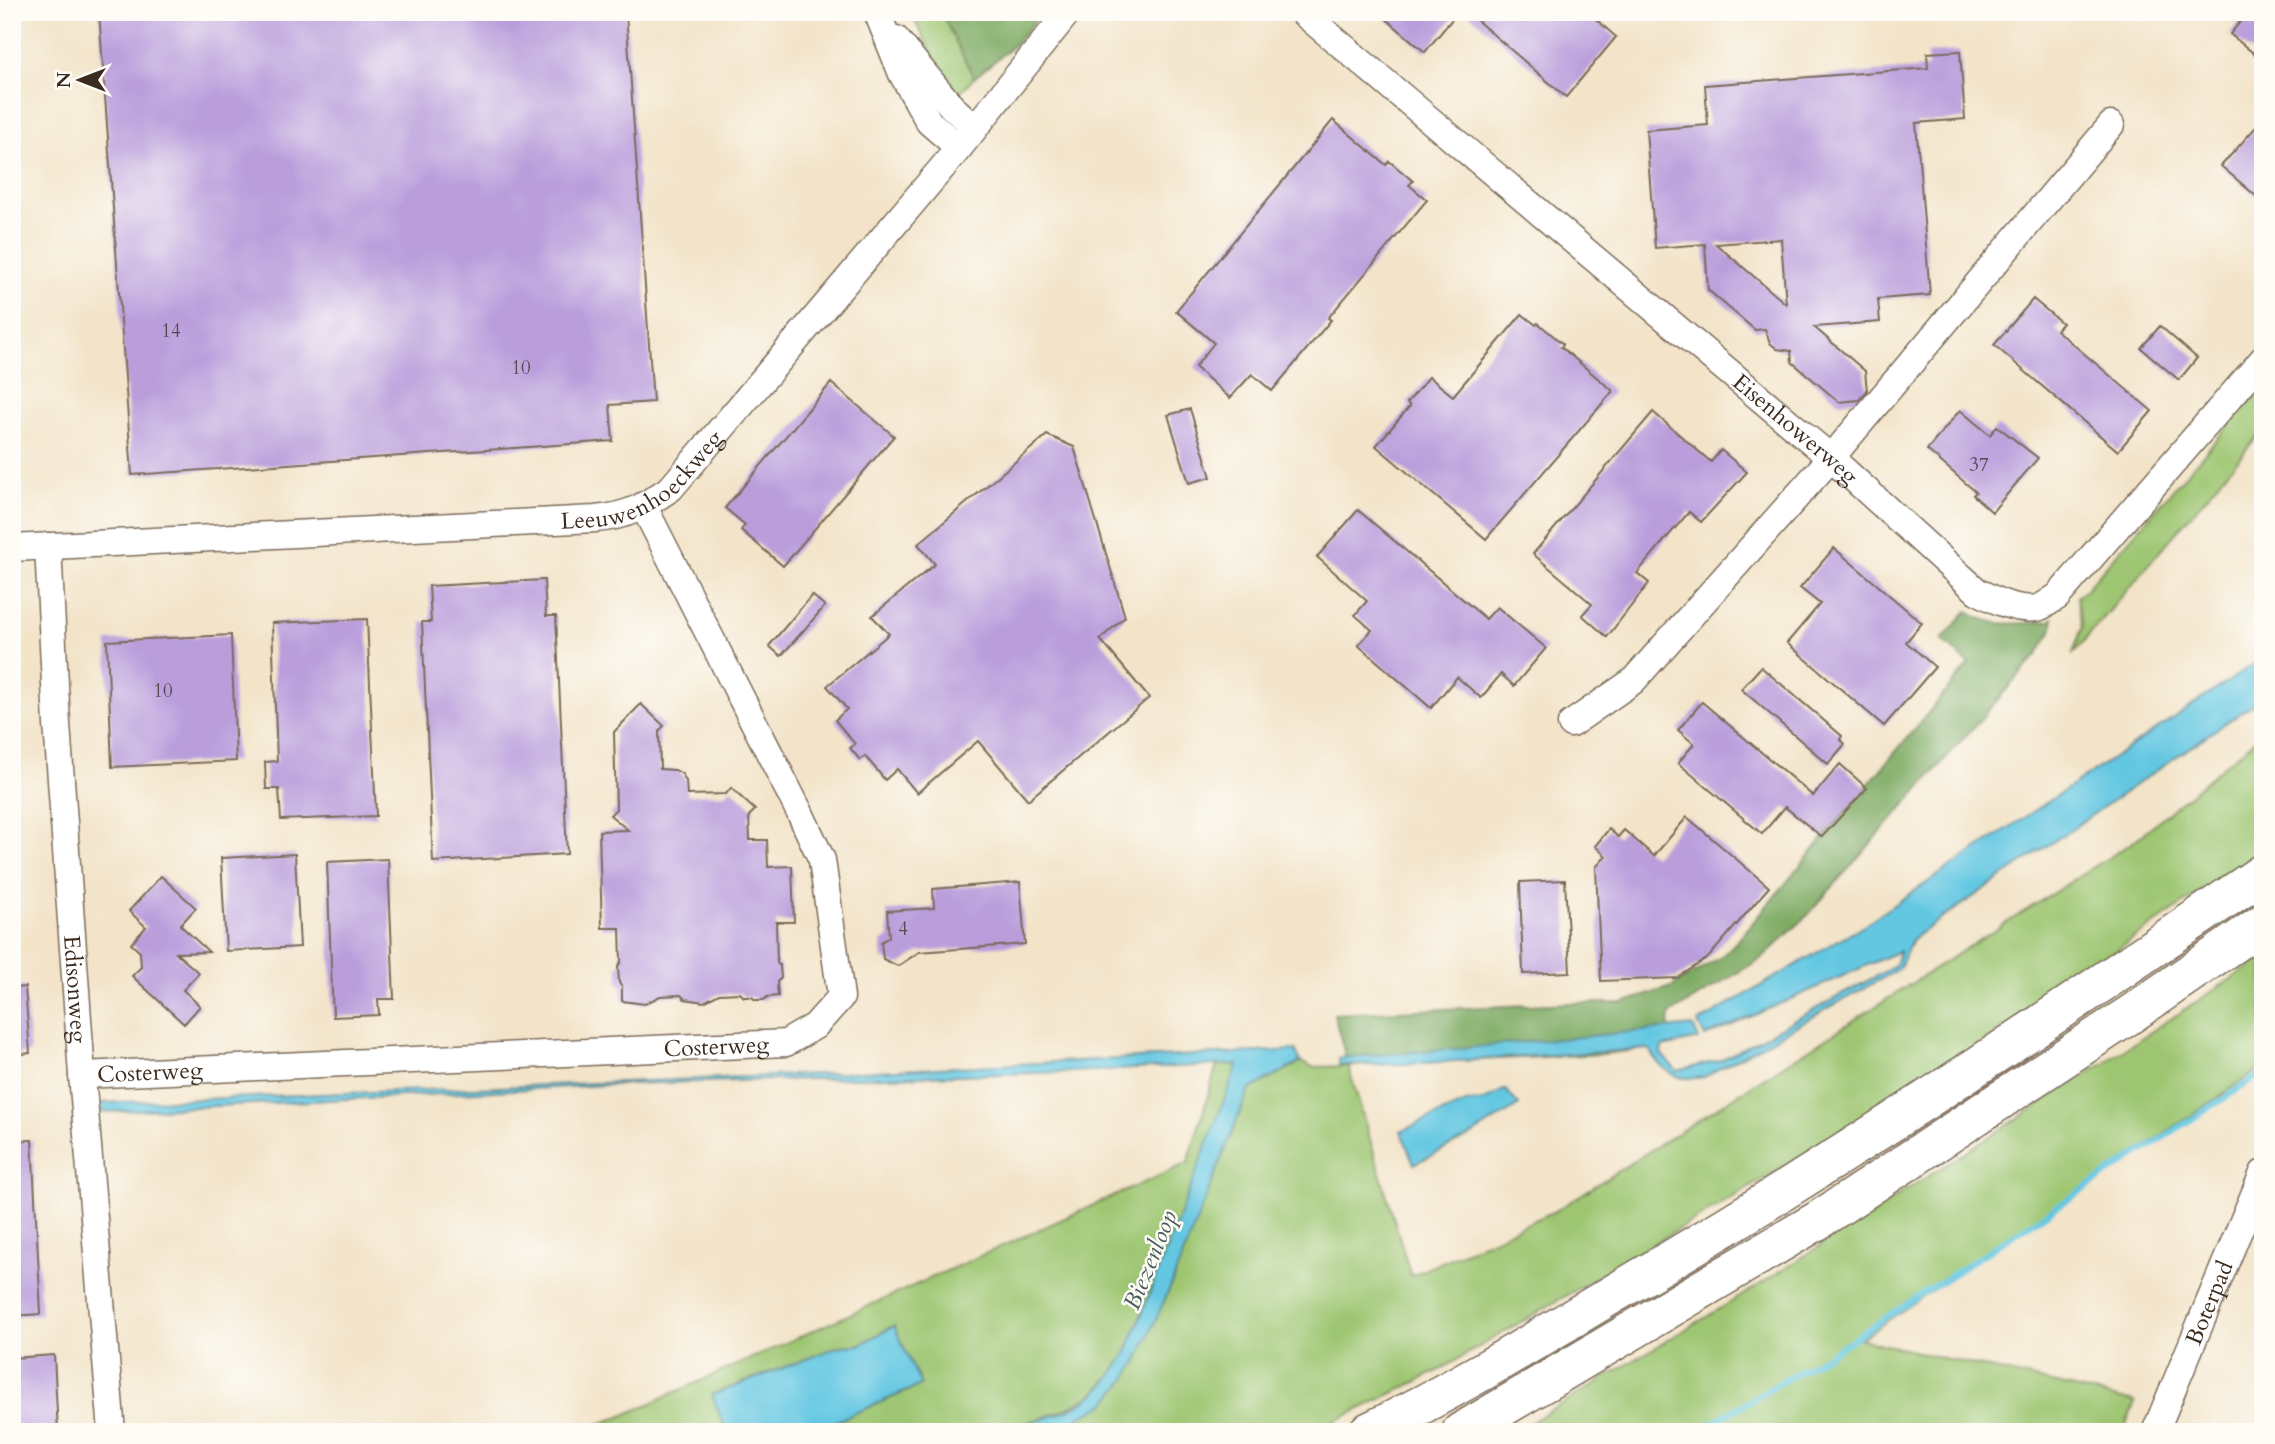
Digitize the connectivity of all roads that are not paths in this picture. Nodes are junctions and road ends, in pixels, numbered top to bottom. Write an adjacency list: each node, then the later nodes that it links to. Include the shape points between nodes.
1 (1068, 12): 5 (street, Leeuwenhoeckweg)
2 (1302, 12): 8 (street, Eisenhowerweg)
3 (880, 18): 5 (street, via 952,107); 6 (street, via 902,74 929,122)
4 (2111, 125): 8 (street)
5 (975, 128): 6 (street, Leeuwenhoeckweg)
6 (959, 148): 9 (street, Leeuwenhoeckweg, via 671,488)
7 (2263, 359): 8 (street, Eisenhowerweg, via 2077,575 2057,597 2038,608 1998,602 1977,591)
8 (1831, 458): 12 (street, via 1633,681)
9 (644, 507): 10 (street, Leeuwenhoeckweg, via 617,517); 15 (street, Costerweg, via 822,860 841,998 816,1026 786,1043)
10 (48, 546): 11 (street, Leeuwenhoeckweg); 15 (street, Edisonweg)
11 (12, 548)
12 (1571, 724)
13 (2263, 873): 17 (highway, via 1912,1109 1703,1242 1454,1388)
14 (2263, 923): 18 (highway, via 1817,1221)
15 (82, 1075): 19 (street, Edisonweg)
16 (2263, 1173): 20 (street, Boterpad)
17 (1373, 1429)
18 (1465, 1430)
19 (112, 1432)
20 (2155, 1432)

